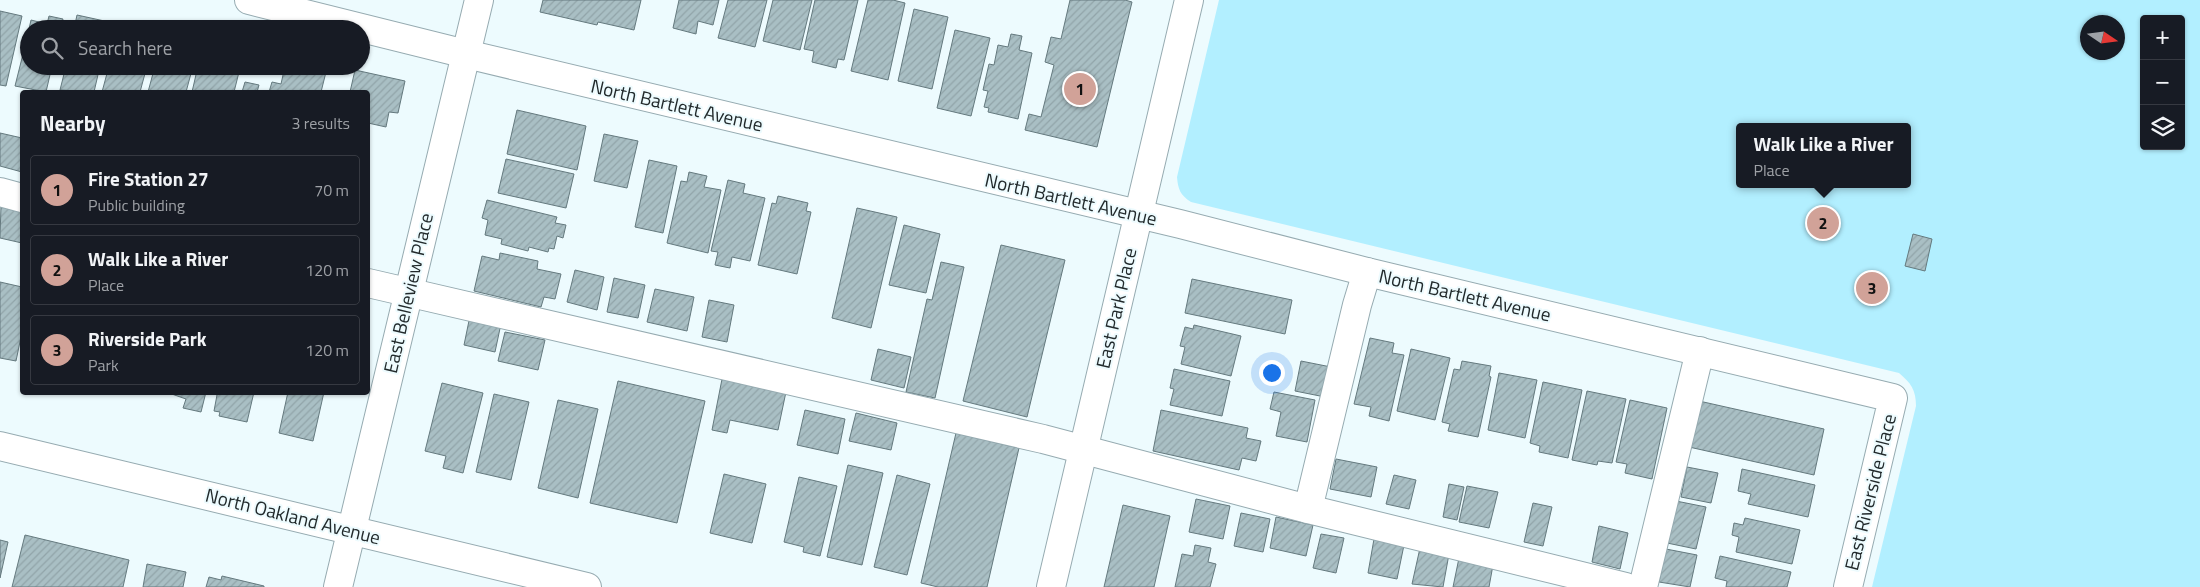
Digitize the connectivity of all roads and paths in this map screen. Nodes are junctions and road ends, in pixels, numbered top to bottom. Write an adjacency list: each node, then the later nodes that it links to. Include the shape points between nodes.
1 (249, 0): 4 (street, North Bartlett Avenue)
2 (479, 0): 6 (street, East Belleview Place)
3 (1189, 0): 9 (street, East Park Place)
4 (329, 20)
5 (370, 30): 6 (street, North Bartlett Avenue)
6 (466, 54): 9 (street, North Bartlett Avenue); 12 (street, East Belleview Place)
7 (0, 192): 8 (street)
8 (20, 197)
9 (1139, 214): 10 (street, North Bartlett Avenue); 16 (street, East Park Place)
10 (1367, 272): 13 (street, North Bartlett Avenue); 17 (street)
11 (370, 284): 12 (street)
12 (408, 293): 16 (street, via 905,406); 18 (street, East Belleview Place)
13 (1700, 351): 14 (street, North Bartlett Avenue); 23 (street)
14 (1893, 398): 24 (street, East Riverside Place)
15 (0, 446): 18 (street, North Oakland Avenue)
16 (1083, 450): 17 (street); 21 (street, East Park Place)
17 (1308, 509): 22 (street)
18 (351, 531): 19 (street, East Belleview Place); 20 (street, North Oakland Avenue)
19 (338, 587)
20 (587, 587)
21 (1051, 587)
22 (1626, 587)
23 (1642, 587)
24 (1848, 587)

